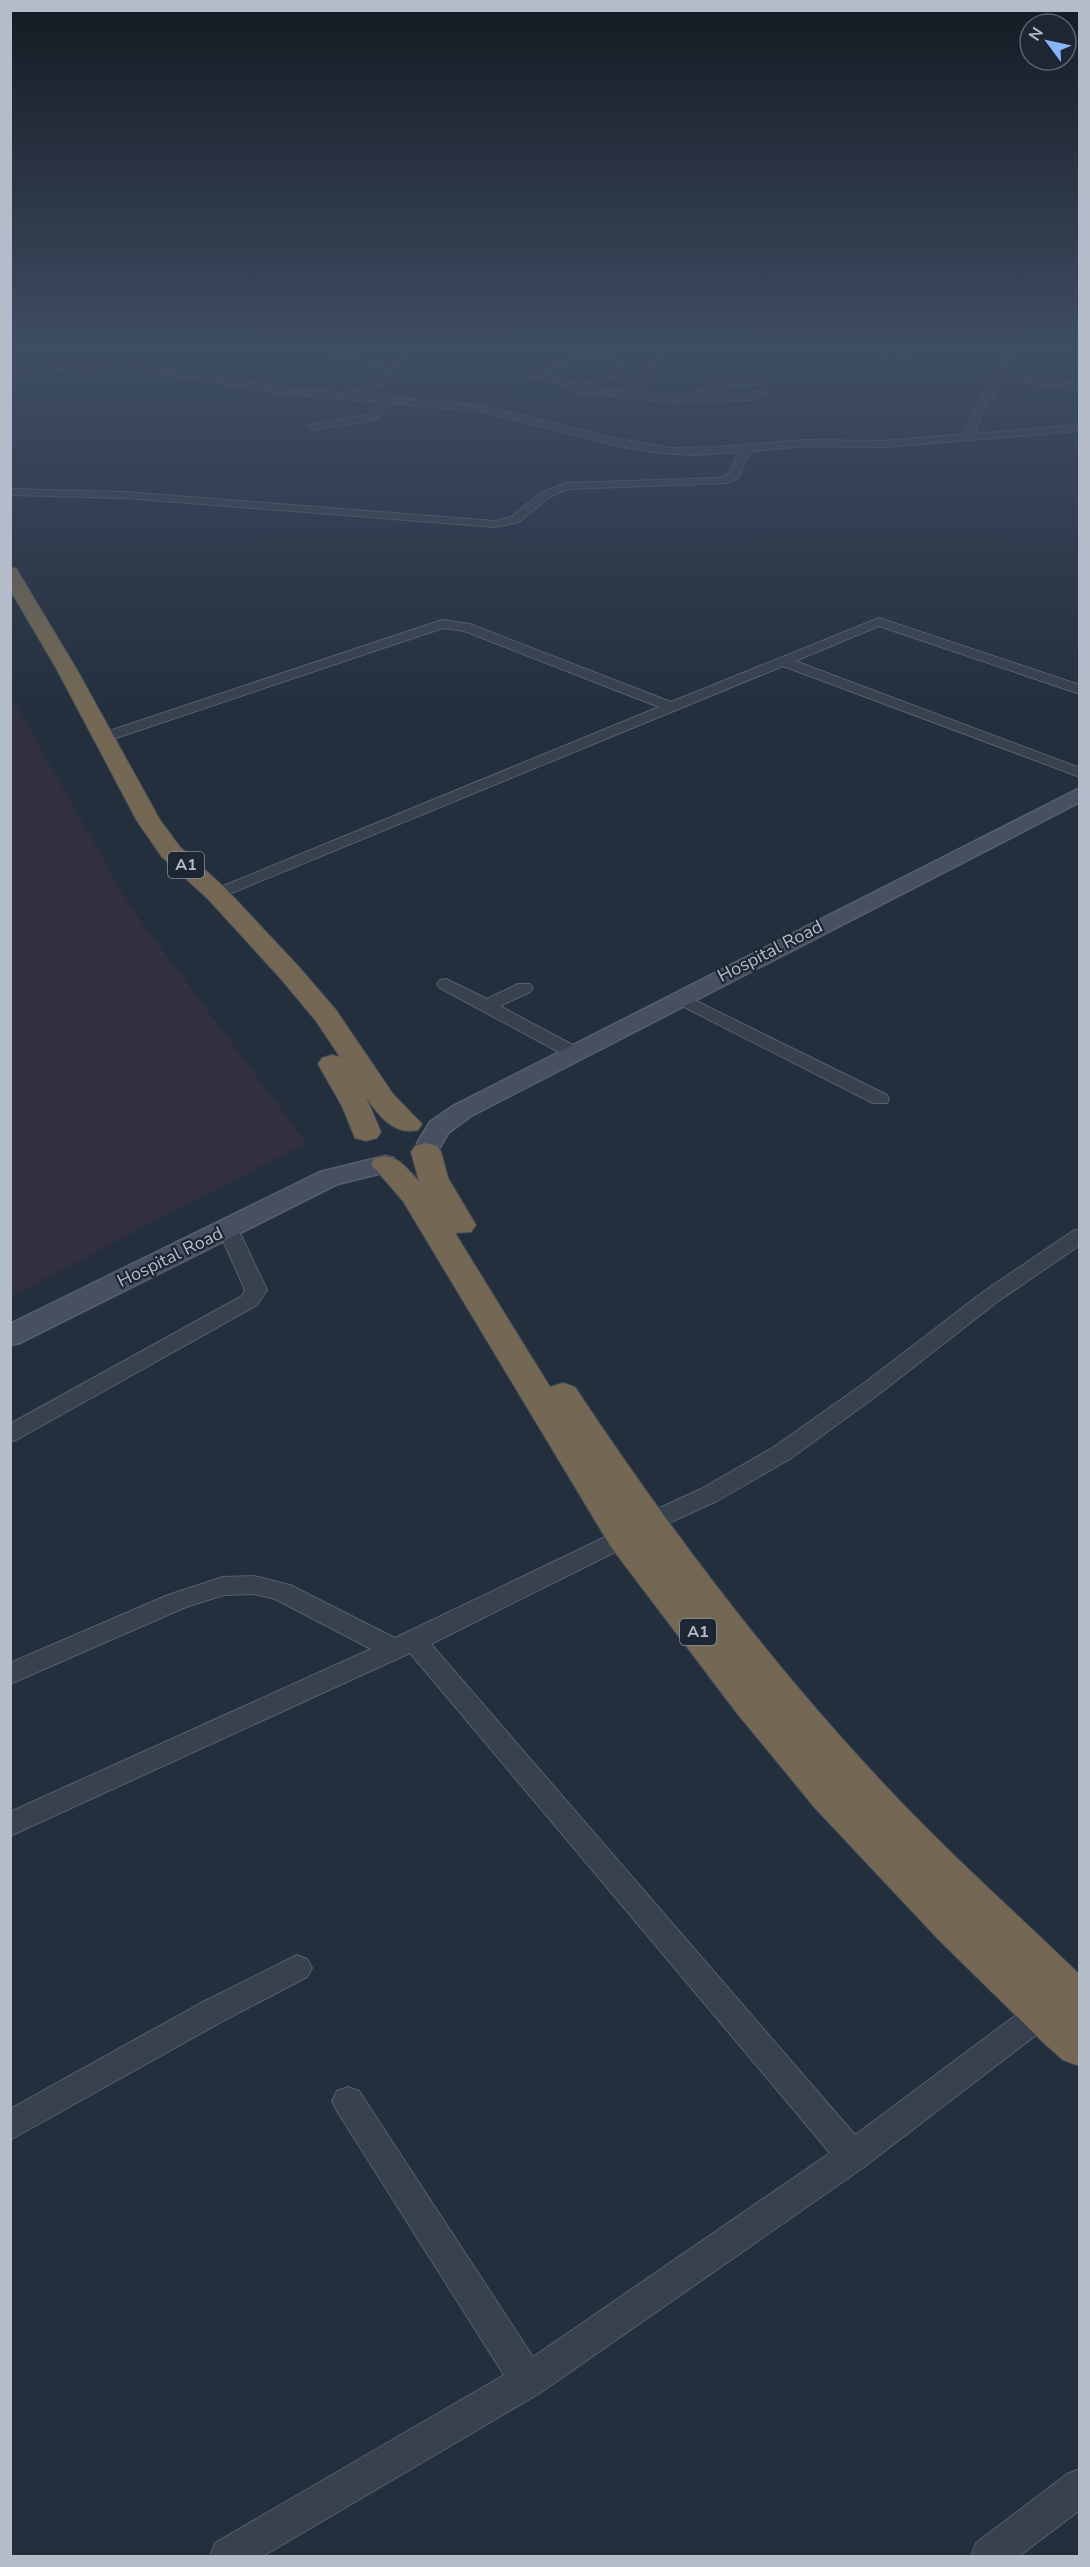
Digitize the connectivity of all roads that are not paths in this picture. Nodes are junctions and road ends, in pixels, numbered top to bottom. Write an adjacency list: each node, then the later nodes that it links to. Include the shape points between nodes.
1 (737, 469): 2 (street, via 728,479 692,483 566,486 545,495 515,520 501,523 114,494)
2 (10, 492)
3 (10, 573): 8 (highway, A1)
4 (10, 600): 18 (highway, A1, via 130,821 167,870 209,911 304,1021 362,1116)
5 (784, 662): 6 (street, via 879,622); 7 (street); 9 (street)
6 (1080, 690)
7 (672, 707): 8 (street, via 466,627 442,624); 11 (street)
8 (102, 738): 11 (highway, A1, via 171,852)
9 (1080, 773)
10 (1080, 794): 14 (street, Hospital Road)
11 (217, 894): 18 (highway, A1, via 326,1016 383,1100)
12 (446, 984): 15 (street)
13 (524, 988): 15 (street)
14 (680, 998): 16 (street, Hospital Road); 17 (street)
15 (487, 1006): 16 (street)
16 (574, 1053): 18 (street, Hospital Road, via 462,1111 434,1134)
17 (880, 1099)
18 (394, 1150): 19 (street, Hospital Road); 23 (highway, A1, via 416,1196)
19 (228, 1229): 21 (street, Hospital Road); 22 (street, via 256,1290 250,1300)
20 (1080, 1235): 23 (street, via 990,1297 782,1453 709,1495)
21 (10, 1336)
22 (10, 1434)
23 (637, 1529): 24 (street, via 461,1620); 28 (highway, A1, via 868,1796); 29 (highway, A1, via 764,1717 912,1883)
24 (403, 1644): 25 (street, via 281,1591 254,1585 223,1586 177,1601); 26 (street); 33 (street)
25 (10, 1674)
26 (10, 1825)
27 (297, 1968): 32 (street)
28 (1080, 2006)
29 (1042, 2013): 30 (highway, A1); 33 (street)
30 (1080, 2045)
31 (348, 2101): 34 (street)
32 (10, 2126)
33 (853, 2156): 34 (street)
34 (528, 2380): 36 (street)
35 (1080, 2487): 37 (street)
36 (228, 2556)
37 (989, 2556)

